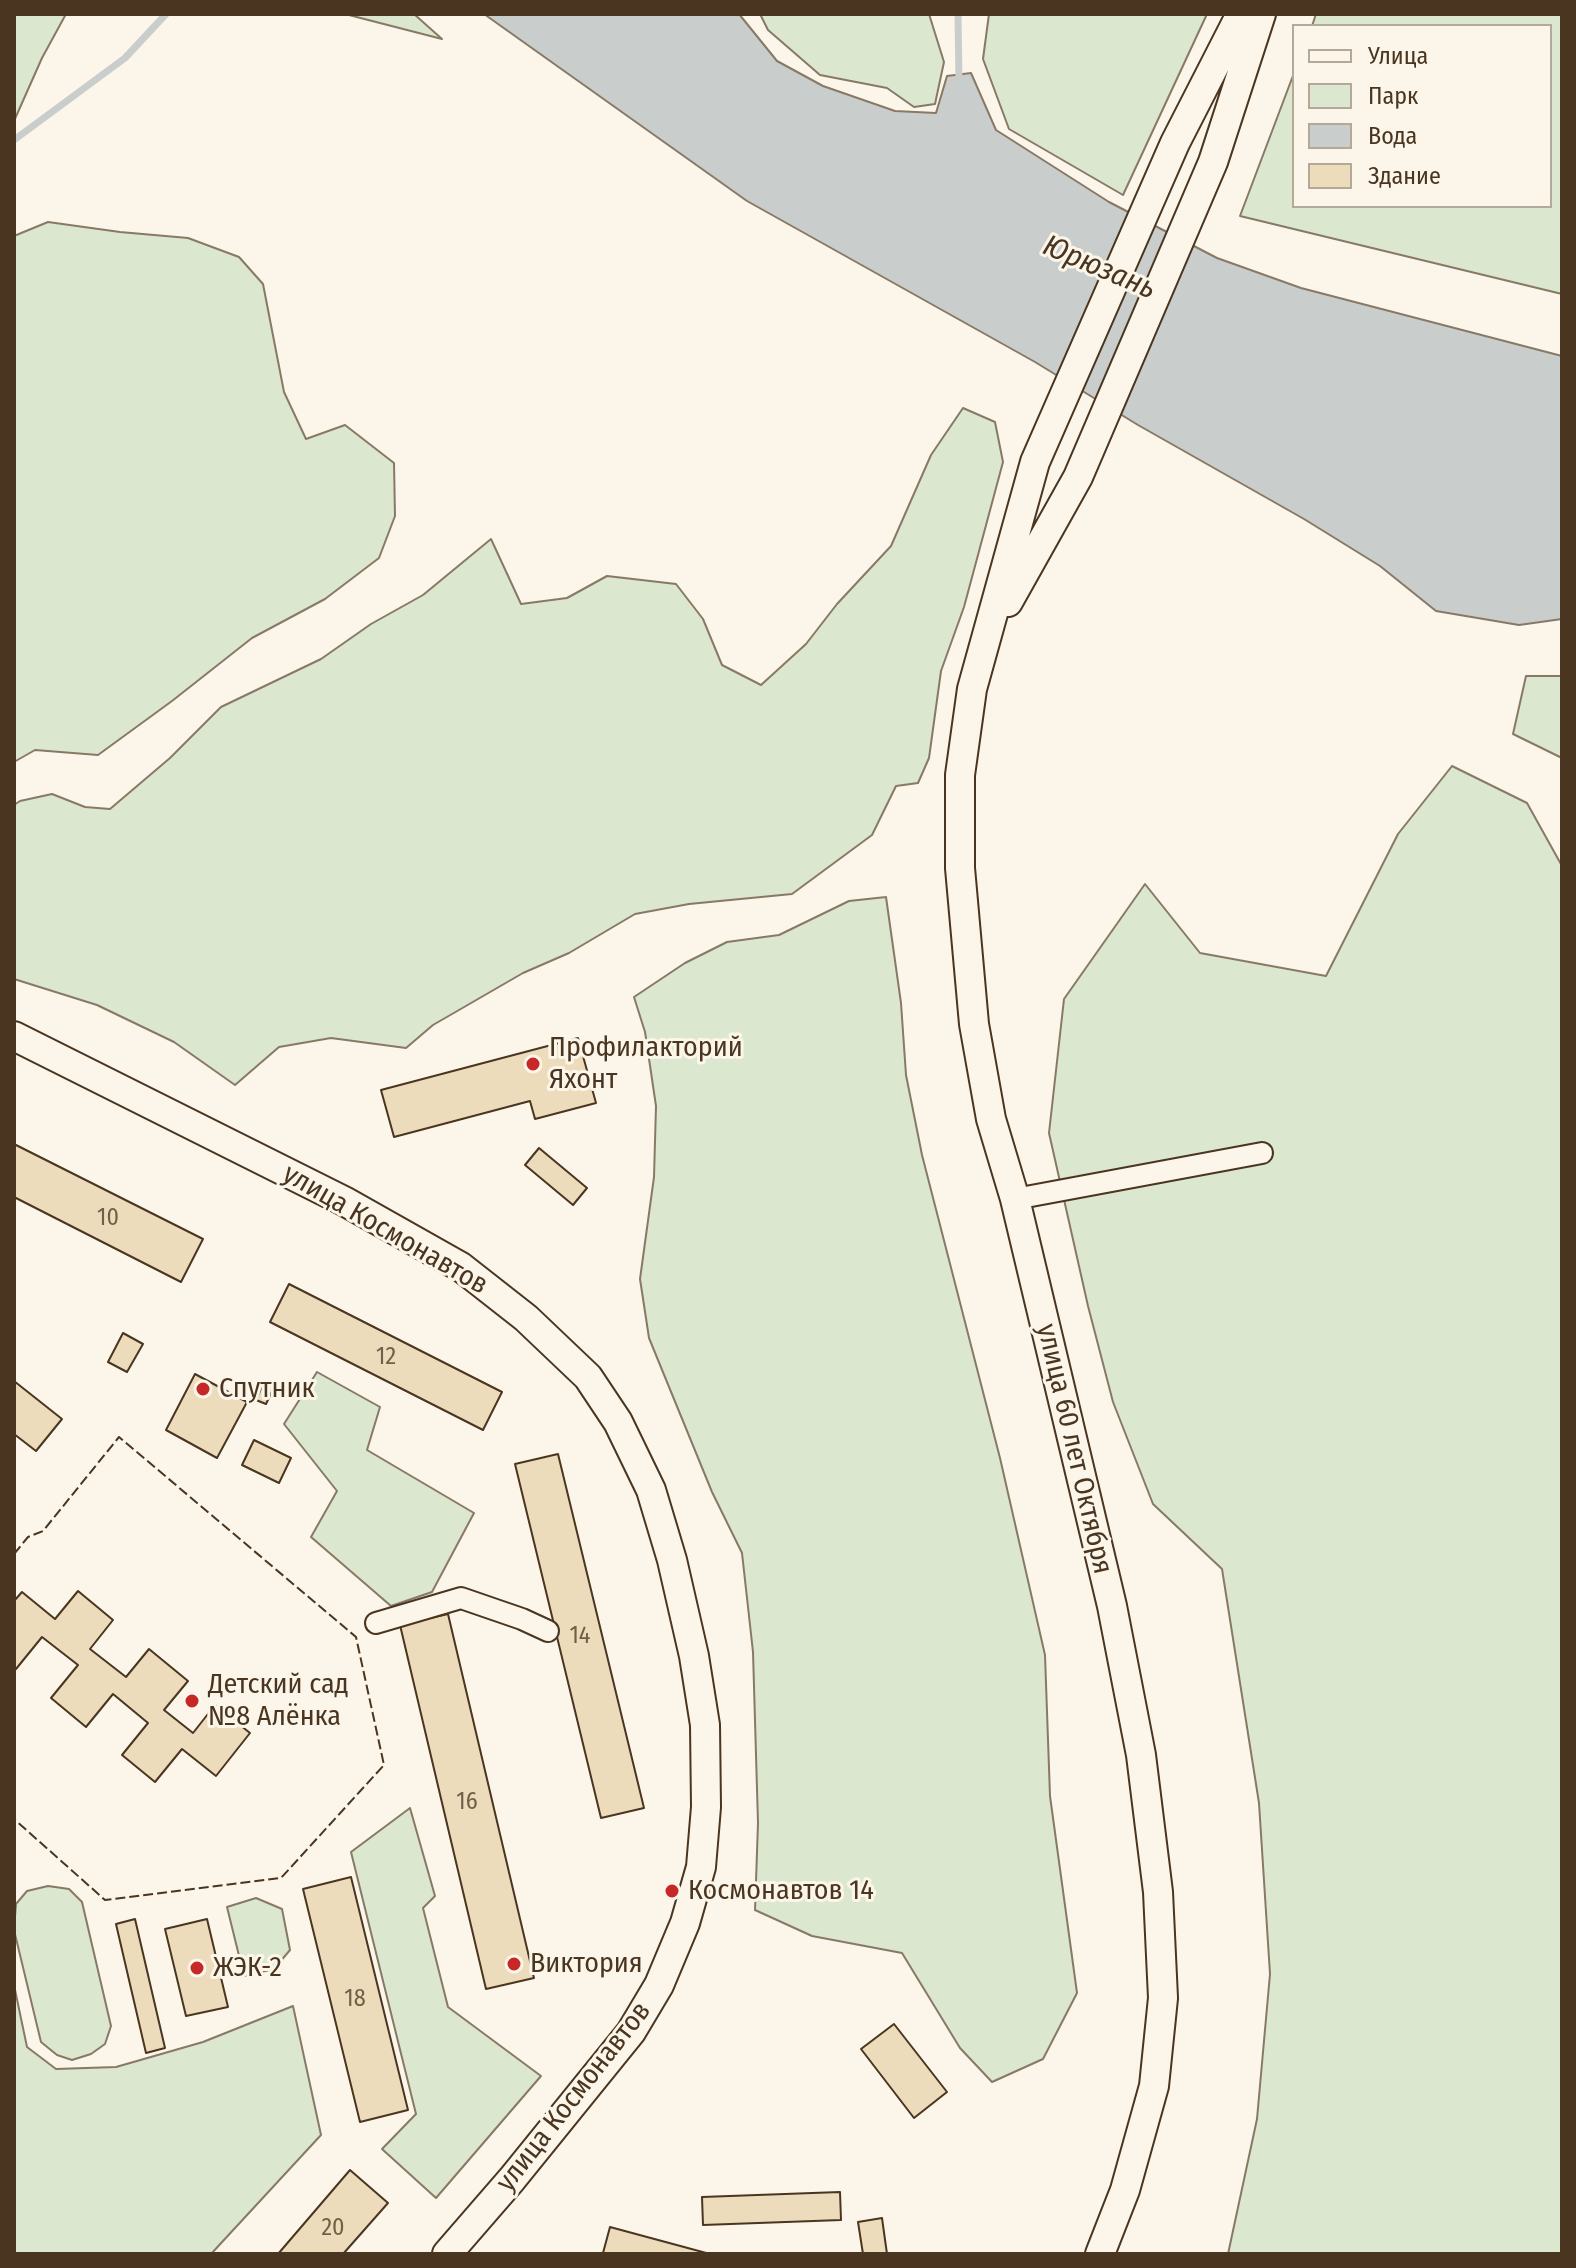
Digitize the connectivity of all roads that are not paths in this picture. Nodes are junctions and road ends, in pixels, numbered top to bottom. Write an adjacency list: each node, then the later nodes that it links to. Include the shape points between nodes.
1 (1241, 14): 3 (main road, via 1175,143 1035,462)
2 (1261, 14): 3 (main road, via 1213,162 1078,477)
3 (986, 642): 6 (main road, улица 60 лет Октября, via 963,736 960,868 974,1024 991,1119)
4 (14, 1036): 9 (main road, улица Космонавтов, via 344,1201 461,1267 526,1318 588,1377 618,1422 651,1490 685,1615 705,1725 701,1867 659,1985 631,2032)
5 (1262, 1153): 6 (street)
6 (1015, 1199): 10 (main road, улица 60 лет Октября, via 1112,1606 1141,1755 1158,1892 1163,1998 1154,2086 1125,2190)
7 (376, 1623): 8 (street, via 461,1598)
8 (548, 1631)
9 (447, 2254)
10 (1100, 2254)

